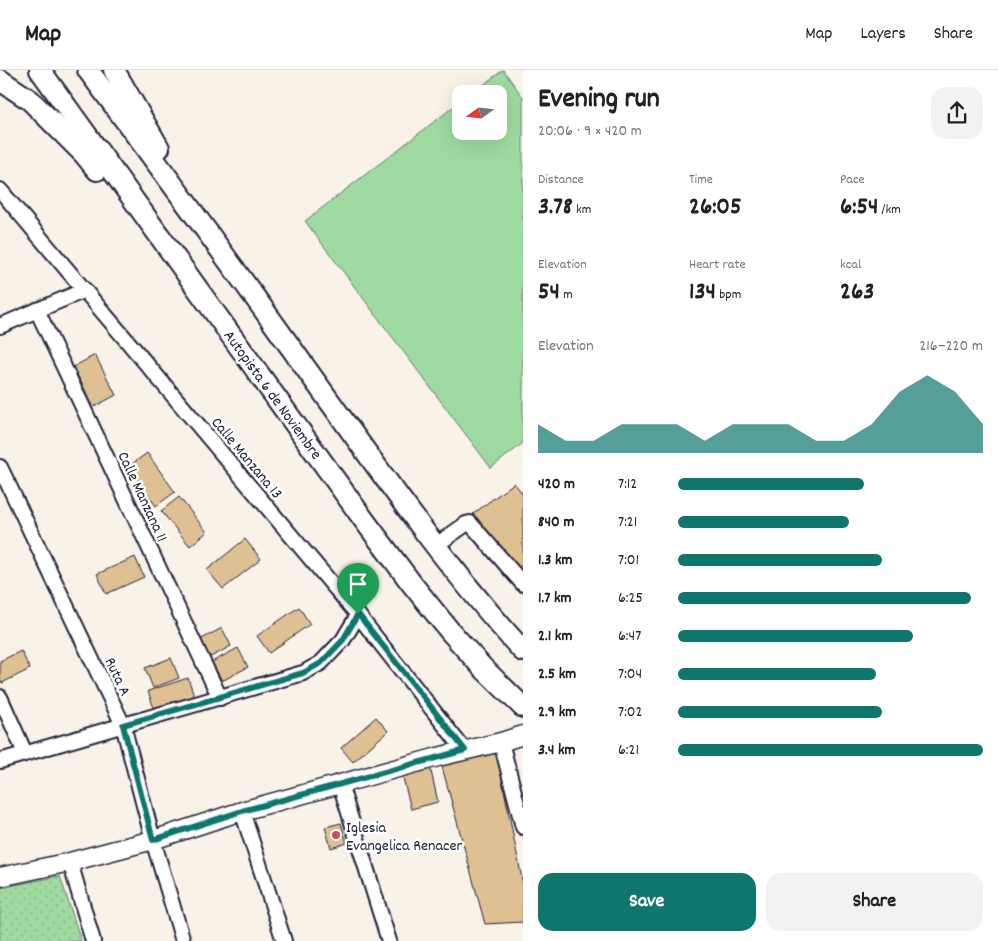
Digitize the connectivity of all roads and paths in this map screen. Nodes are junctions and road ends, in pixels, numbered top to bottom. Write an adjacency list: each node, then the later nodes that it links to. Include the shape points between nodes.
1 (40, 70): 10 (highway, Autopista 6 de Noviembre)
2 (88, 70): 6 (highway)
3 (114, 70): 6 (highway)
4 (0, 80): 10 (highway, via 30,100 84,154 132,215 286,433)
5 (0, 190): 7 (street, Calle Manzana 13)
6 (204, 228): 12 (highway)
7 (85, 290): 8 (street); 14 (street, Calle Manzana 13)
8 (37, 310): 9 (street); 17 (street, Calle Manzana 11)
9 (0, 326)
10 (318, 456): 18 (highway, Autopista 6 de Noviembre, via 449,630)
11 (0, 467): 19 (street, Ruta A)
12 (435, 546): 13 (street, via 470,523); 15 (highway)
13 (523, 584)
14 (358, 614): 17 (street, via 343,640 321,663 303,673); 22 (street, Calle Manzana 13)
15 (523, 650)
16 (0, 697): 23 (street)
17 (220, 698): 19 (street)
18 (523, 706)
19 (123, 725): 23 (street); 28 (street, Ruta A)
20 (523, 735): 21 (main road)
21 (502, 742): 22 (main road); 27 (street)
22 (465, 750): 25 (main road)
23 (25, 753): 24 (street)
24 (0, 761)
25 (340, 784): 26 (main road); 34 (street)
26 (242, 811): 28 (main road); 33 (street)
27 (523, 827)
28 (153, 840): 29 (main road); 32 (street, Ruta A)
29 (70, 862): 30 (main road); 31 (street)
30 (0, 878)
31 (93, 941)
32 (182, 941)
33 (284, 941)
34 (388, 941)

